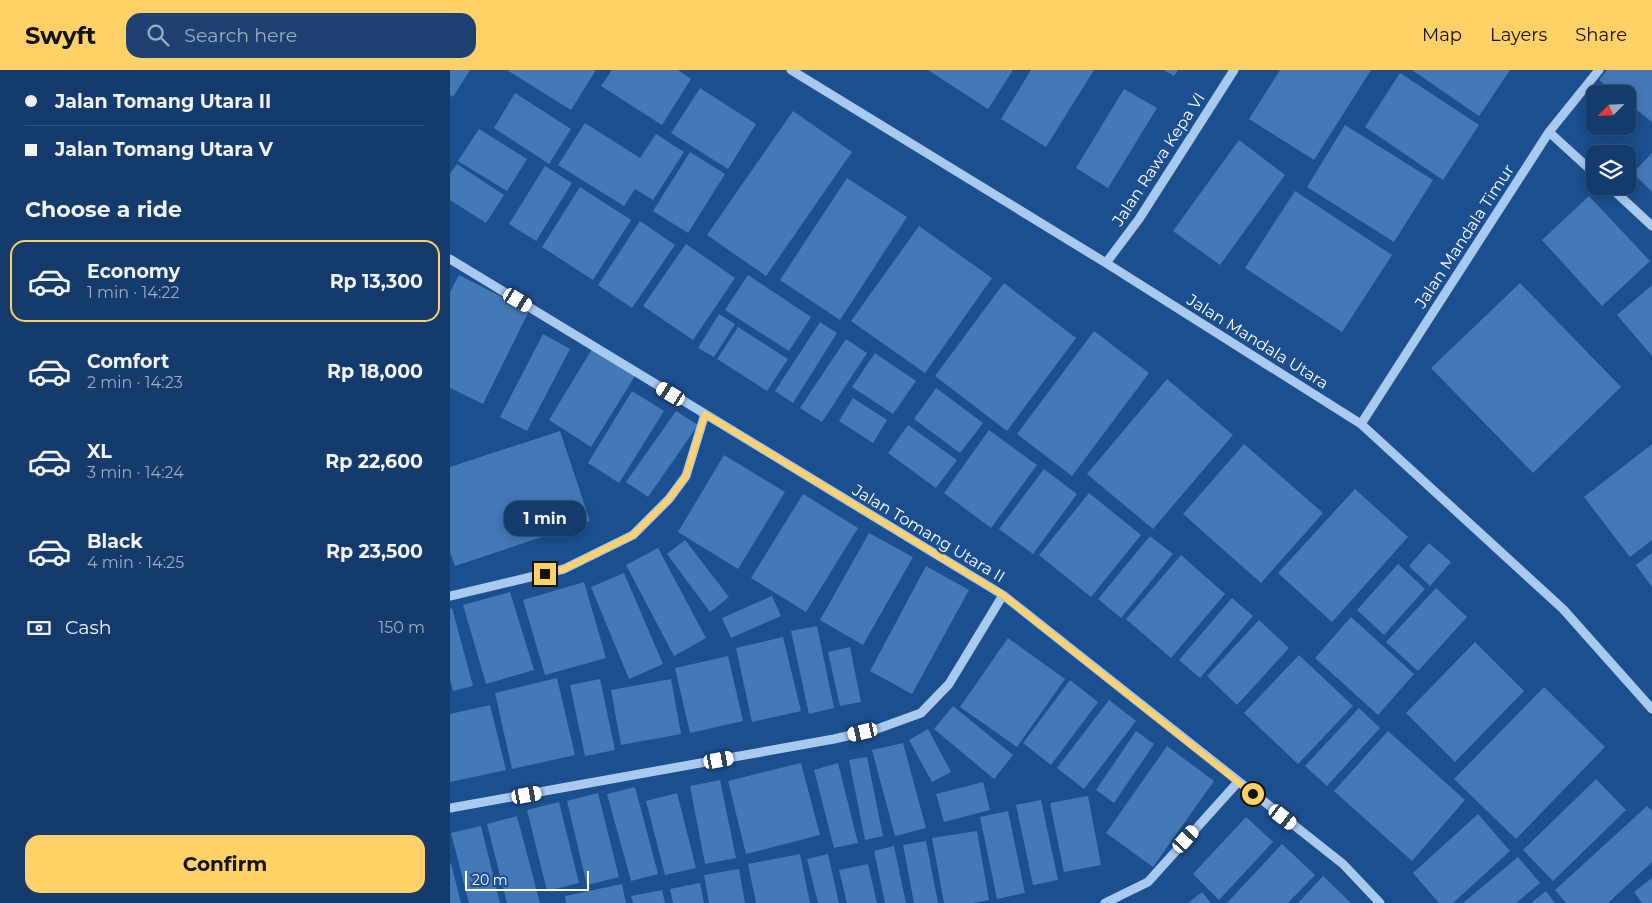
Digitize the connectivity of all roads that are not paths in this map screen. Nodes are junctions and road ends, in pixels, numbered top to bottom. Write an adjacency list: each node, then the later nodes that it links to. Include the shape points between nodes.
1 (791, 70): 9 (street, Jalan Mandala Utara)
2 (1234, 70): 9 (street, Jalan Rawa Kepa VI, via 1139,219)
3 (1599, 70): 4 (street, Jalan Mandala Timur)
4 (1549, 132): 5 (street); 11 (street, Jalan Mandala Timur)
5 (1586, 166)
6 (1619, 195): 7 (street)
7 (1652, 226)
8 (450, 258): 10 (street, Jalan Tomang Utara II)
9 (1106, 263): 11 (street, Jalan Mandala Utara)
10 (705, 414): 12 (street, Jalan Tomang Utara II); 13 (street, via 686,476 669,499 633,535 564,569)
11 (1361, 424): 14 (street, Jalan Mandala Utara, via 1563,609)
12 (1003, 595): 15 (street, Jalan Tomang Utara II); 16 (street, via 948,684 921,713 877,729 834,739)
13 (450, 596)
14 (1652, 709)
15 (1238, 782): 17 (street, via 1148,882); 18 (street, Jalan Tomang Utara II, via 1343,864)
16 (450, 808)
17 (1105, 903)
18 (1380, 903)

